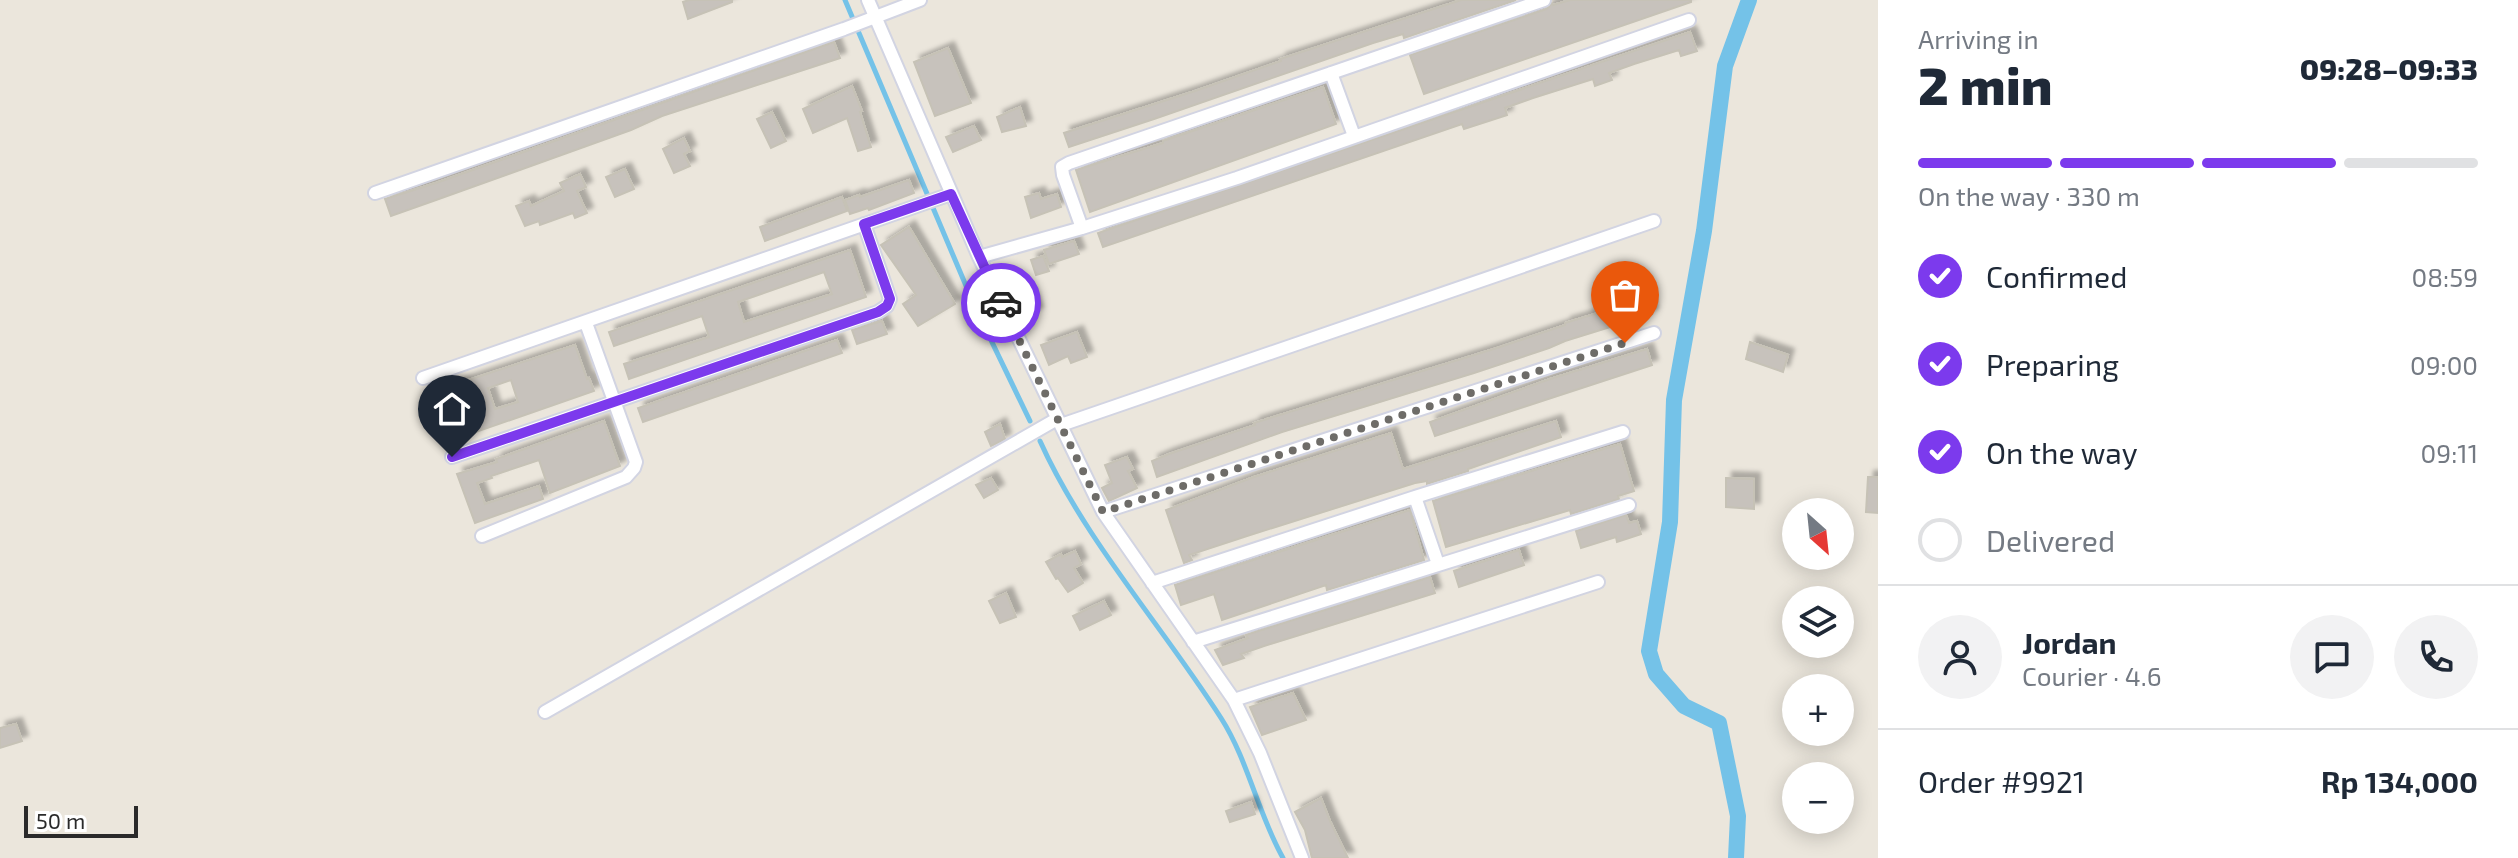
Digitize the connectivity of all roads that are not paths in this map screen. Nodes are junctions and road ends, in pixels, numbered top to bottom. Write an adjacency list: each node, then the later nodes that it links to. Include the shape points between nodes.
1 (868, 0): 4 (street)
2 (920, 0): 4 (street)
3 (1544, 0): 6 (street)
4 (872, 19): 8 (street); 9 (street)
5 (1689, 20): 7 (street)
6 (1331, 73): 7 (street); 12 (street, via 1062,167)
7 (1354, 136): 12 (street)
8 (375, 193)
9 (946, 196): 11 (street); 13 (street)
10 (1654, 221): 18 (street)
11 (864, 224): 14 (street); 17 (street, via 890,299 887,306)
12 (1082, 228): 13 (street)
13 (979, 257): 18 (street)
14 (586, 323): 16 (street); 17 (street)
15 (1654, 333): 23 (street)
16 (423, 378)
17 (614, 400): 20 (street); 24 (street, via 636,462 626,477)
18 (1059, 422): 23 (street); 30 (street)
19 (1623, 432): 21 (street)
20 (452, 457)
21 (1415, 497): 25 (street); 27 (street)
22 (1629, 505): 25 (street)
23 (1103, 512): 27 (street)
24 (482, 536)
25 (1438, 564): 28 (street)
26 (1598, 582): 29 (street)
27 (1152, 583): 28 (street)
28 (1193, 642): 29 (street)
29 (1234, 700): 31 (street)
30 (545, 712)
31 (1302, 858)

